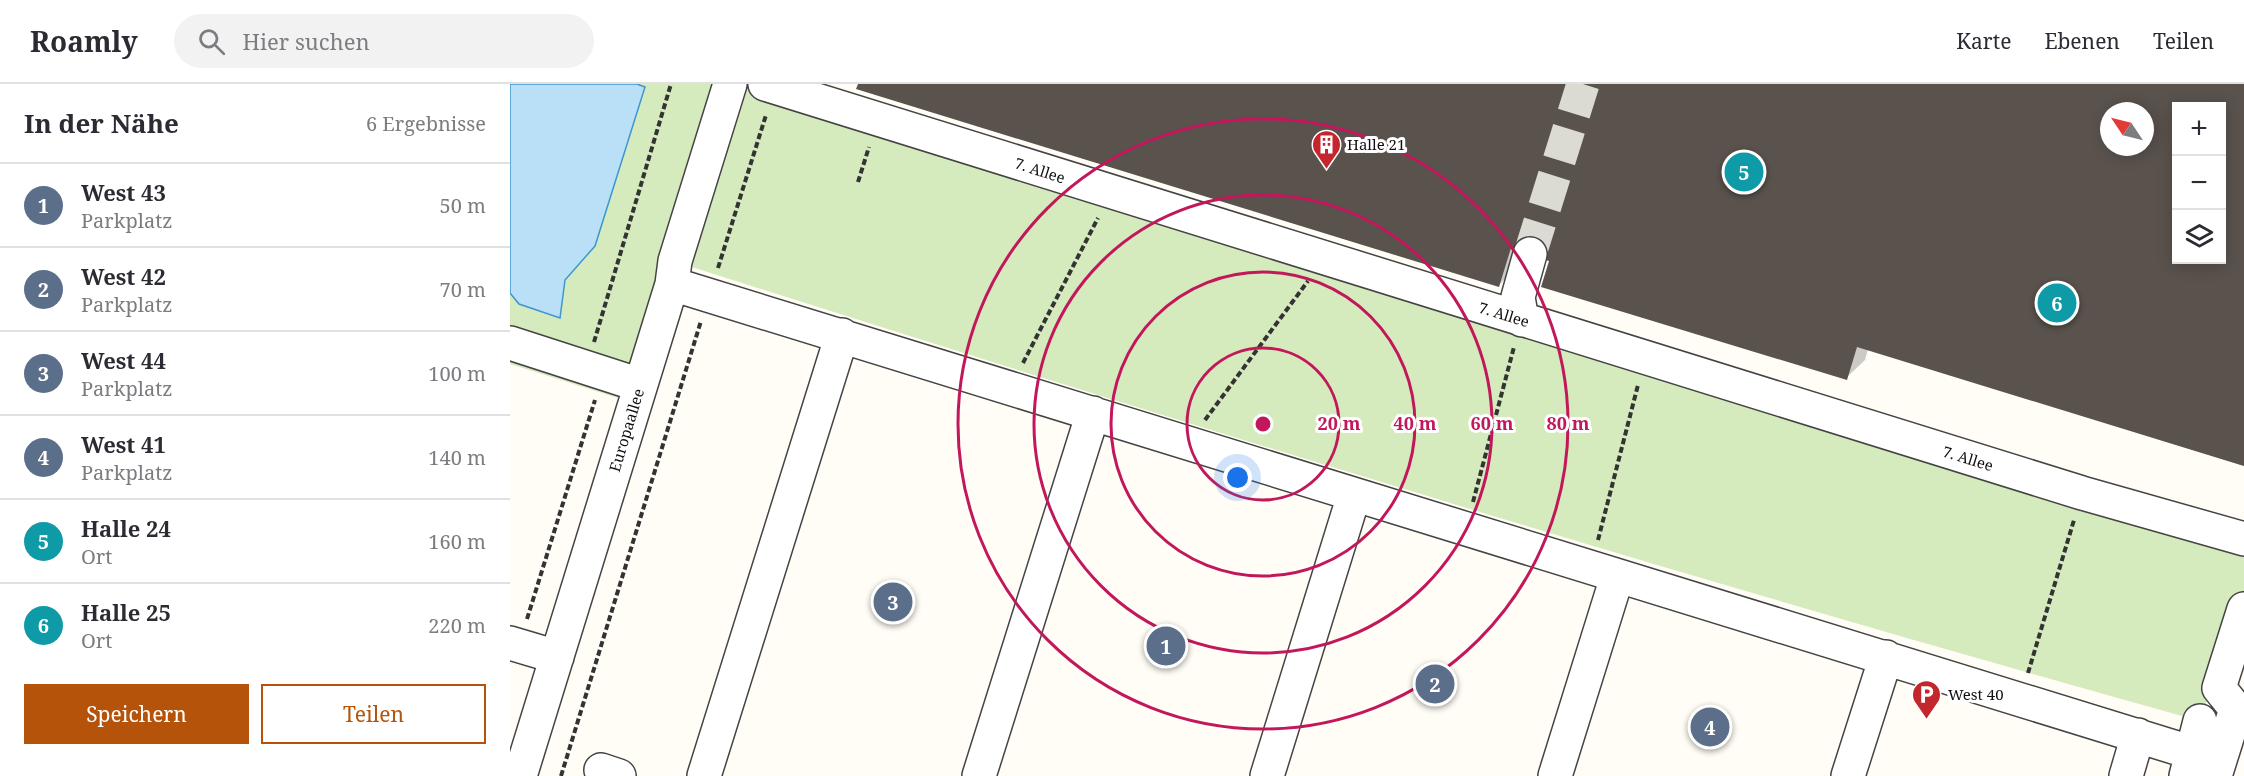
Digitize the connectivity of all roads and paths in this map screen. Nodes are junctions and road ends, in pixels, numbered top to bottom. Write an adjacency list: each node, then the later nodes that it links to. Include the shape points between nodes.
1 (730, 84): 8 (street, Europaallee, via 675,261)
2 (770, 85): 3 (street, 7. Allee); 9 (path)
3 (878, 117): 4 (path); 5 (street, 7. Allee)
4 (858, 182)
5 (1111, 193): 7 (street, 7. Allee); 15 (path)
6 (1530, 254): 10 (street, via 1518,297)
7 (1325, 259): 10 (street, 7. Allee); 17 (path)
8 (672, 284): 9 (street); 14 (street, Europaallee)
9 (709, 296): 11 (street); 32 (path)
10 (1521, 320): 13 (street, 7. Allee); 20 (path)
11 (842, 335): 15 (street); 33 (street)
12 (510, 343): 14 (street)
13 (1645, 358): 18 (street, 7. Allee); 22 (path)
14 (640, 386): 25 (street, Europaallee)
15 (1011, 388): 16 (street)
16 (1093, 413): 17 (street); 34 (street)
17 (1188, 443): 19 (street)
18 (2082, 493): 21 (street, 7. Allee); 27 (path)
19 (1354, 495): 20 (street); 35 (street)
20 (1464, 529): 22 (street)
21 (2244, 539)
22 (1604, 573): 26 (street); 36 (street)
23 (2244, 609): 30 (street, via 2219,688 2236,709)
24 (510, 643): 25 (street)
25 (557, 657): 31 (street, Europaallee)
26 (1886, 657): 27 (street); 37 (street)
27 (2020, 699): 29 (street)
28 (2200, 721): 30 (street)
29 (2138, 735): 30 (street); 38 (street)
30 (2198, 768)
31 (520, 776)
32 (561, 776)
33 (704, 776)
34 (979, 776)
35 (1267, 776)
36 (1555, 776)
37 (1848, 776)
38 (2126, 776)

